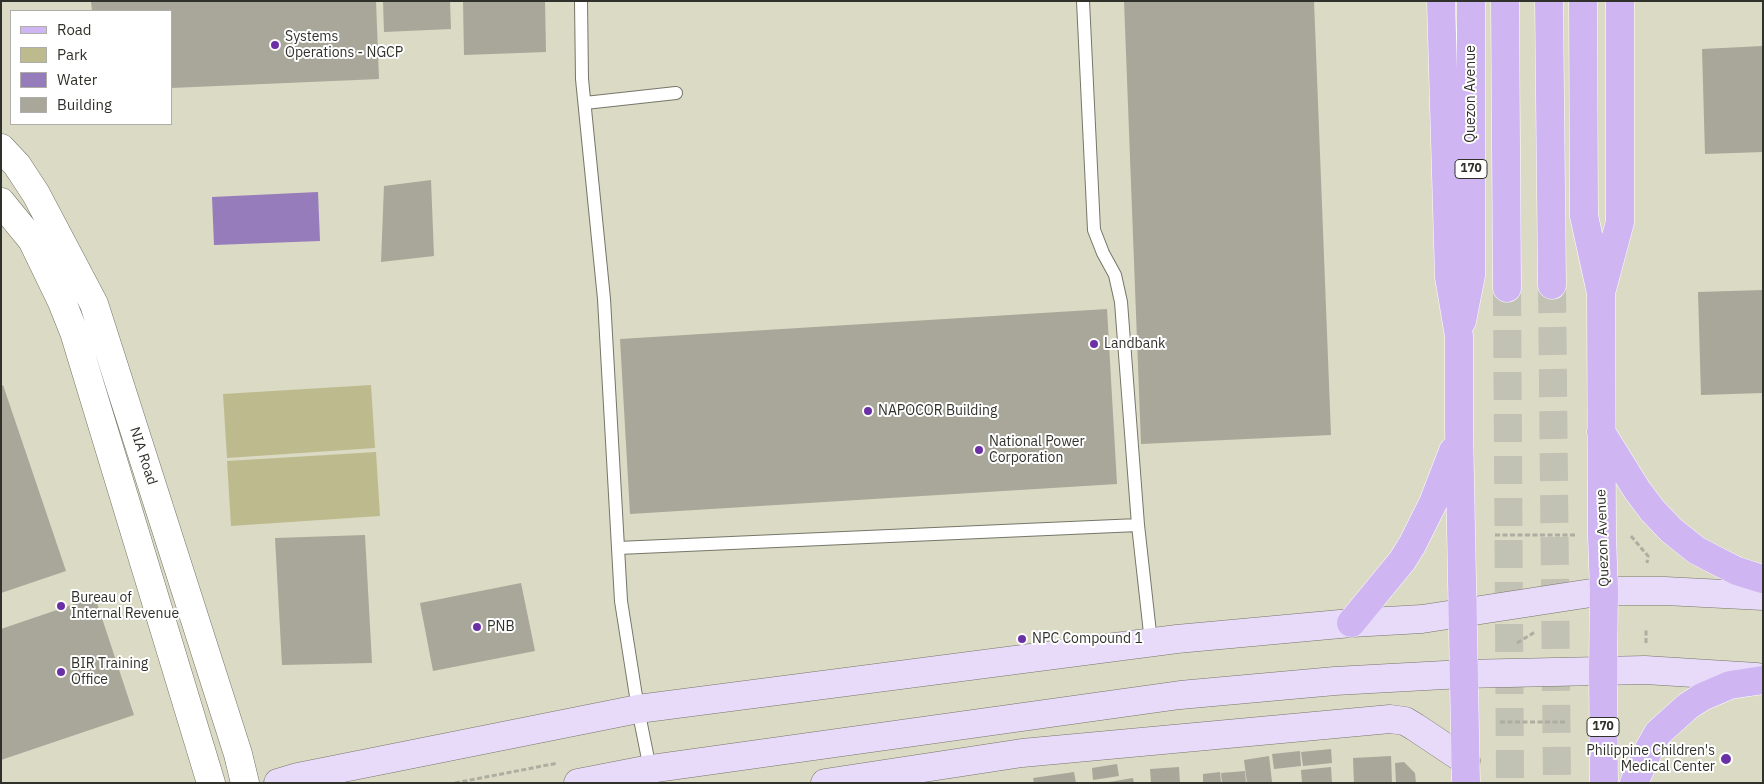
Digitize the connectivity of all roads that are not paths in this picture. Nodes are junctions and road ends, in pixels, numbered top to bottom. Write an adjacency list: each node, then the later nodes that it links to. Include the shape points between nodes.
1 (582, 1): 10 (lane)
2 (1083, 1): 19 (lane, via 1094,230 1115,275 1121,302)
3 (1442, 1): 16 (main road, Quezon Avenue / 170, via 1449,277)
4 (1471, 1): 16 (main road, Quezon Avenue / 170, via 1471,275)
5 (1505, 1): 14 (main road, 170)
6 (1549, 1): 13 (main road)
7 (1583, 1): 15 (main road, Quezon Avenue / 170, via 1584,216)
8 (1620, 1): 15 (main road, Quezon Avenue / 170, via 1620,222)
9 (676, 93): 10 (lane)
10 (585, 103): 20 (lane, via 604,299)
11 (1, 148): 34 (street, NIA Road, via 36,194 94,304)
12 (1, 202): 33 (street, via 32,240 74,332)
13 (1552, 285)
14 (1507, 288)
15 (1601, 292): 18 (main road, Quezon Avenue / 170)
16 (1459, 336): 17 (main road, Quezon Avenue / 170)
17 (1459, 428): 24 (main road, Quezon Avenue / 170); 25 (main road, via 1451,459 1425,522 1402,561)
18 (1601, 432): 21 (main road, via 1637,490 1671,530 1696,550); 22 (main road, Quezon Avenue / 170)
19 (1138, 525): 20 (lane); 26 (lane)
20 (618, 548): 30 (lane, via 622,607)
21 (1763, 579)
22 (1604, 591): 23 (main road); 24 (main road); 27 (main road, Quezon Avenue / 170)
23 (1763, 596)
24 (1463, 613): 25 (main road); 28 (main road, Quezon Avenue / 170)
25 (1351, 623): 26 (main road)
26 (1151, 642): 30 (main road)
27 (1603, 671): 28 (main road); 29 (main road, via 1645,670); 38 (main road, Quezon Avenue / 170)
28 (1464, 674): 31 (main road, via 1180,694); 32 (main road, Quezon Avenue / 170)
29 (1763, 679): 39 (main road, via 1730,685 1688,706 1658,733)
30 (638, 709): 31 (lane); 35 (main road)
31 (650, 769): 36 (main road)
32 (1466, 772): 37 (main road, via 1415,726 1390,719 1022,753)
33 (211, 783)
34 (245, 783)
35 (278, 783)
36 (578, 783)
37 (825, 783)
38 (1604, 783)
39 (1634, 783)

